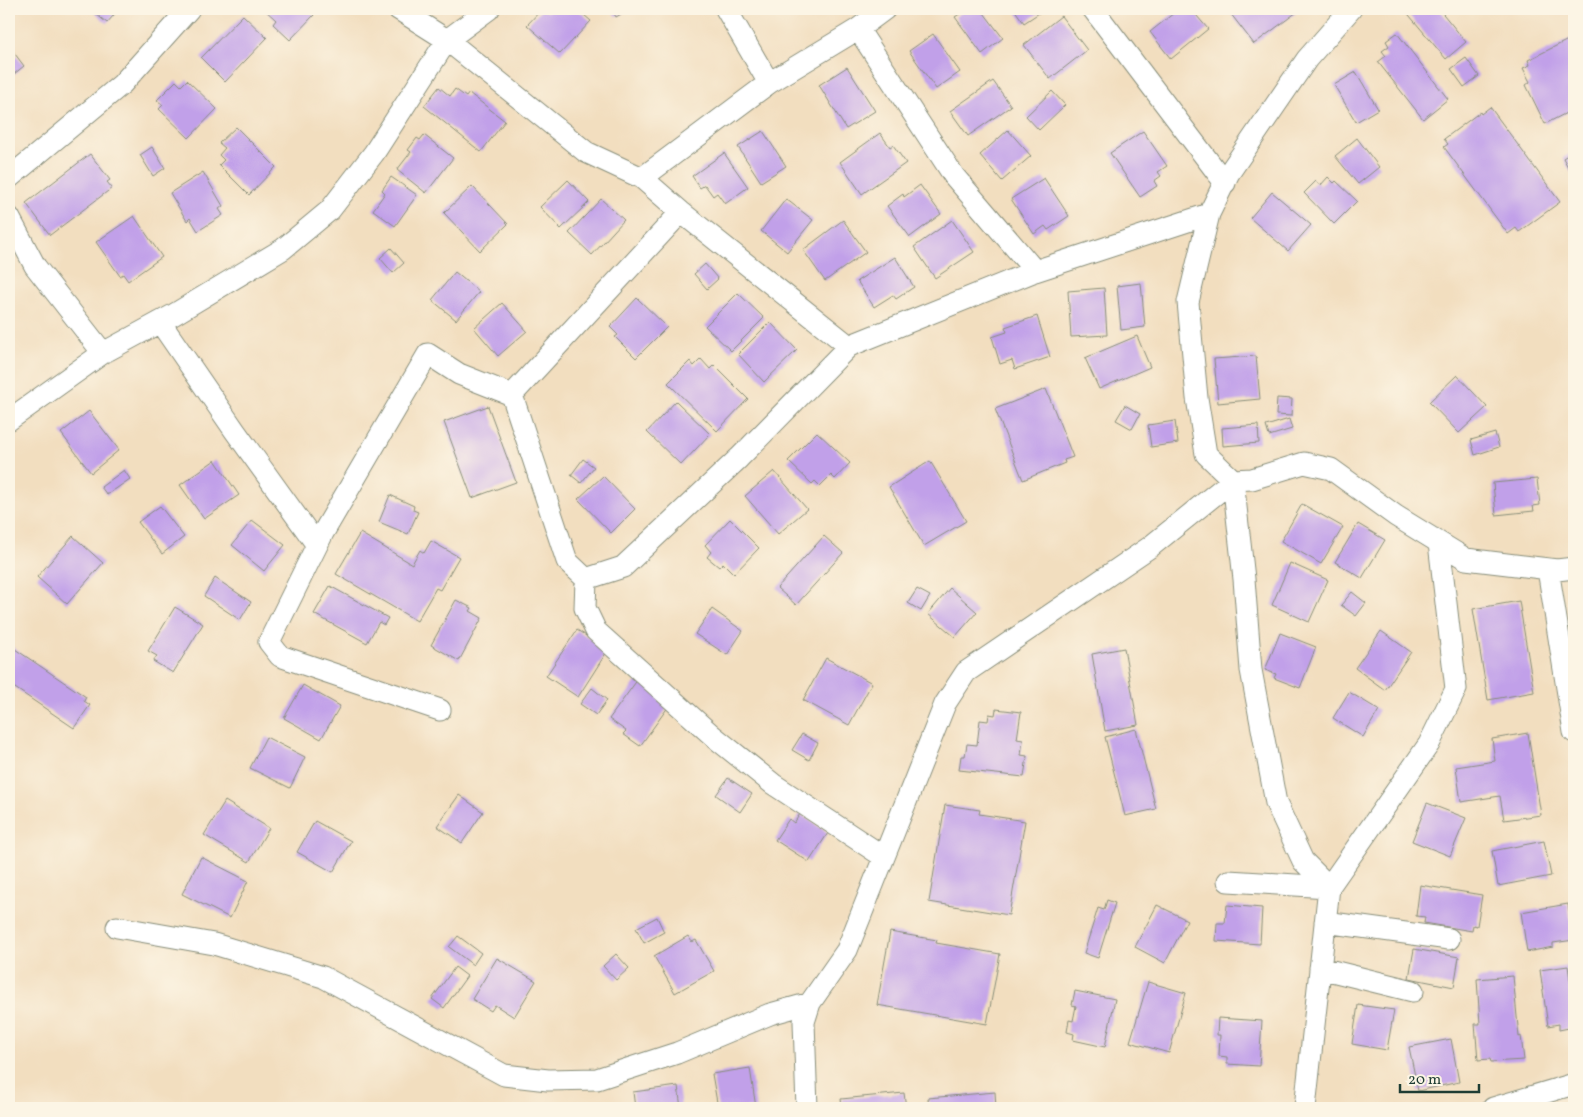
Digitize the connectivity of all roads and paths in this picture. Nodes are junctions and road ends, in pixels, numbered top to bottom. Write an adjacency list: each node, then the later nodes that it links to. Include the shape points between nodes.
1 (190, 9): 11 (street, via 122,84)
2 (398, 9): 9 (street)
3 (489, 9): 9 (street)
4 (726, 9): 10 (street)
5 (885, 9): 8 (street)
6 (1093, 9): 13 (street)
7 (1351, 9): 13 (street, via 1307,59)
8 (858, 28): 10 (street); 17 (street, via 954,176)
9 (447, 40): 12 (street, via 586,152); 18 (street, via 374,153 330,210 283,249)
10 (769, 83): 12 (street)
11 (9, 178)
12 (642, 178): 14 (street)
13 (1225, 183): 15 (street)
14 (681, 212): 19 (street); 21 (street)
15 (1208, 214): 17 (street); 23 (street, via 1188,302 1197,398 1206,454)
16 (9, 217): 20 (street, via 35,266)
17 (1035, 271): 19 (street)
18 (160, 322): 20 (street); 25 (street, via 234,432)
19 (850, 346): 28 (street, via 739,458 623,567)
20 (103, 353): 22 (street)
21 (512, 395): 25 (street, via 459,374 428,354); 28 (street, via 567,561)
22 (9, 420)
23 (1234, 480): 24 (street, via 1252,479 1304,463 1331,469); 31 (street, via 1150,547 966,672 945,704); 33 (street, via 1251,670 1276,803 1303,861)
24 (1439, 543): 27 (street, via 1466,559); 33 (street, via 1456,689 1429,744)
25 (317, 545): 29 (street, via 269,642 280,656)
26 (1574, 568): 27 (street)
27 (1548, 569): 30 (street)
28 (586, 579): 31 (street, via 585,608 596,631 713,736 773,784)
29 (440, 710)
30 (1574, 732)
31 (884, 857): 39 (street, via 847,950)
32 (1228, 881): 33 (street)
33 (1329, 887): 34 (street)
34 (1325, 922): 36 (street); 37 (street)
35 (117, 927): 39 (street, via 214,944 323,977 504,1075 548,1080 597,1079 677,1053 770,1014)
36 (1449, 939)
37 (1320, 968): 38 (street); 42 (street)
38 (1413, 991)
39 (810, 1003): 41 (street, via 804,1022)
40 (1574, 1084): 43 (street)
41 (807, 1108)
42 (1305, 1108)
43 (1493, 1108)

